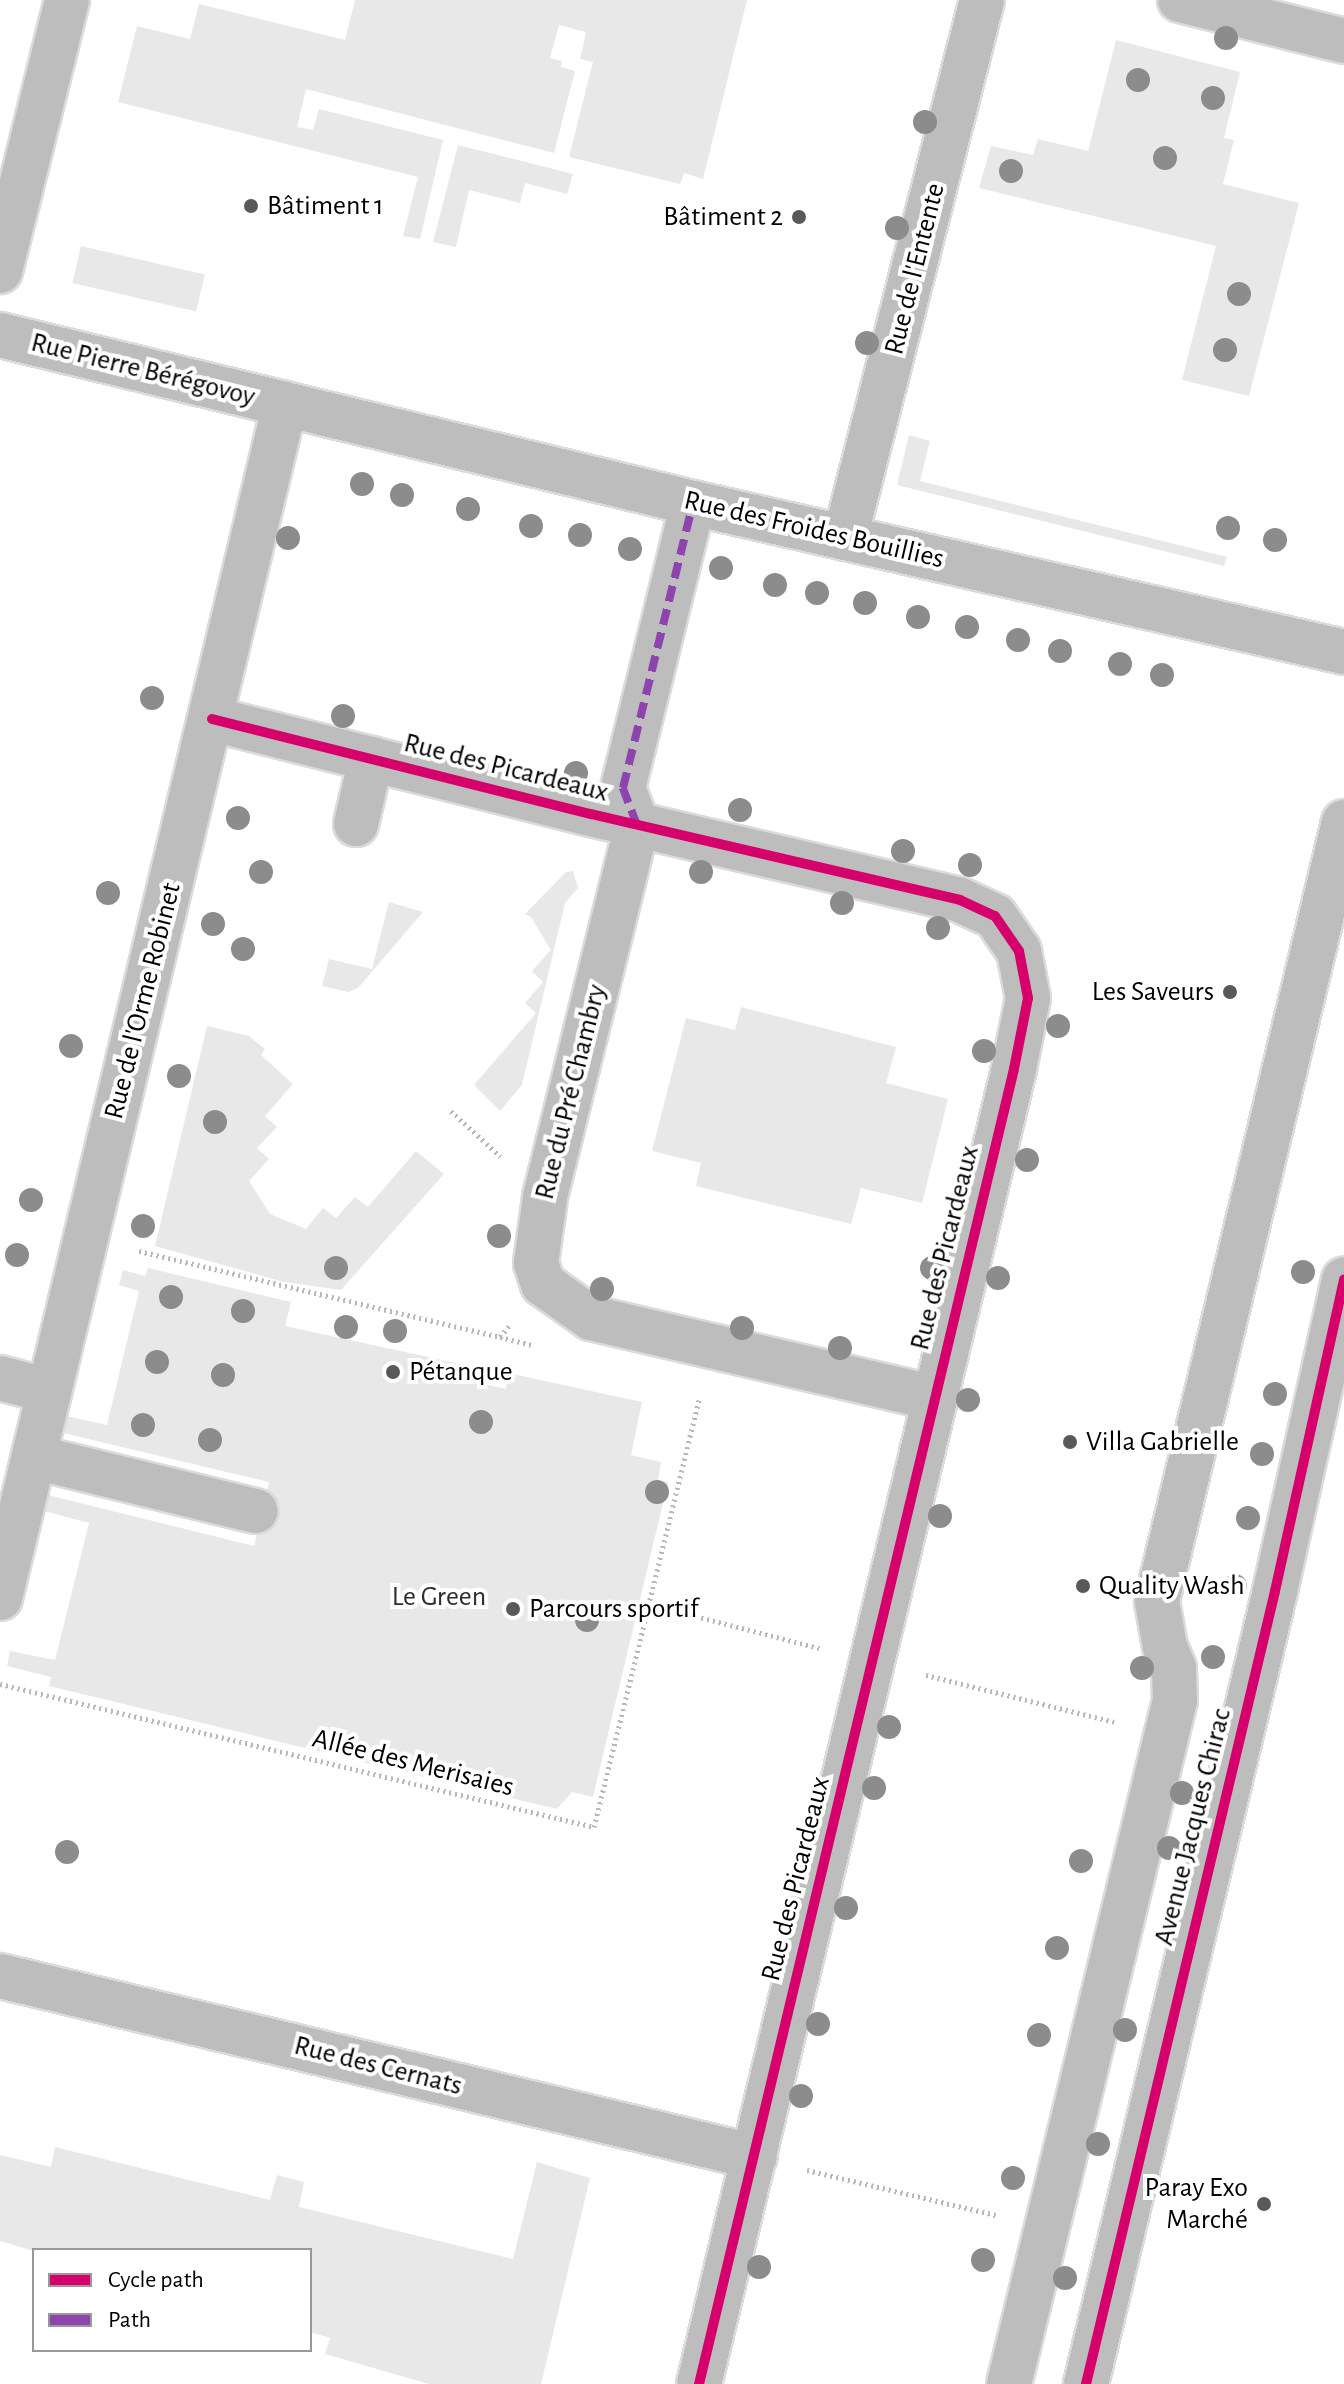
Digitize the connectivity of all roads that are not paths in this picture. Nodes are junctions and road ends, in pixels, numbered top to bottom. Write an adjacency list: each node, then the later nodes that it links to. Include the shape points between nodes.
1 (67, 0): 5 (street)
2 (982, 0): 9 (street, Rue de l'Entente)
3 (1180, 0): 4 (street)
4 (1344, 41)
5 (0, 271)
6 (0, 335): 7 (street, Rue Pierre Bérégovoy)
7 (285, 404): 8 (street, Rue des Froides Bouillies); 11 (street, Rue de l'Orme Robinet)
8 (693, 503): 9 (street, Rue des Froides Bouillies); 15 (street, via 623,788)
9 (845, 538): 10 (street, Rue des Froides Bouillies)
10 (1344, 652)
11 (212, 719): 12 (street, Rue des Picardeaux); 18 (street, Rue de l'Orme Robinet)
12 (371, 759): 14 (street); 15 (street, Rue des Picardeaux)
13 (1344, 822): 26 (street, via 1157,1601 1174,1668 1175,1700)
14 (356, 824)
15 (637, 825): 19 (street, Rue des Picardeaux, via 960,900 995,916 1019,951 1028,998); 19 (street, Rue du Pré Chambry, via 539,1224 536,1263 543,1284 591,1318)
16 (1344, 1280): 27 (street, Avenue Jacques Chirac)
17 (0, 1378): 18 (street)
18 (49, 1391): 20 (street, Rue de l'Orme Robinet)
19 (934, 1398): 24 (street, Rue des Picardeaux)
20 (34, 1457): 21 (street); 22 (street, Rue de l'Orme Robinet)
21 (256, 1511)
22 (0, 1598)
23 (0, 1976): 24 (street, Rue des Cernats)
24 (755, 2157): 25 (street, Rue des Picardeaux)
25 (699, 2384)
26 (1009, 2384)
27 (1086, 2384)

